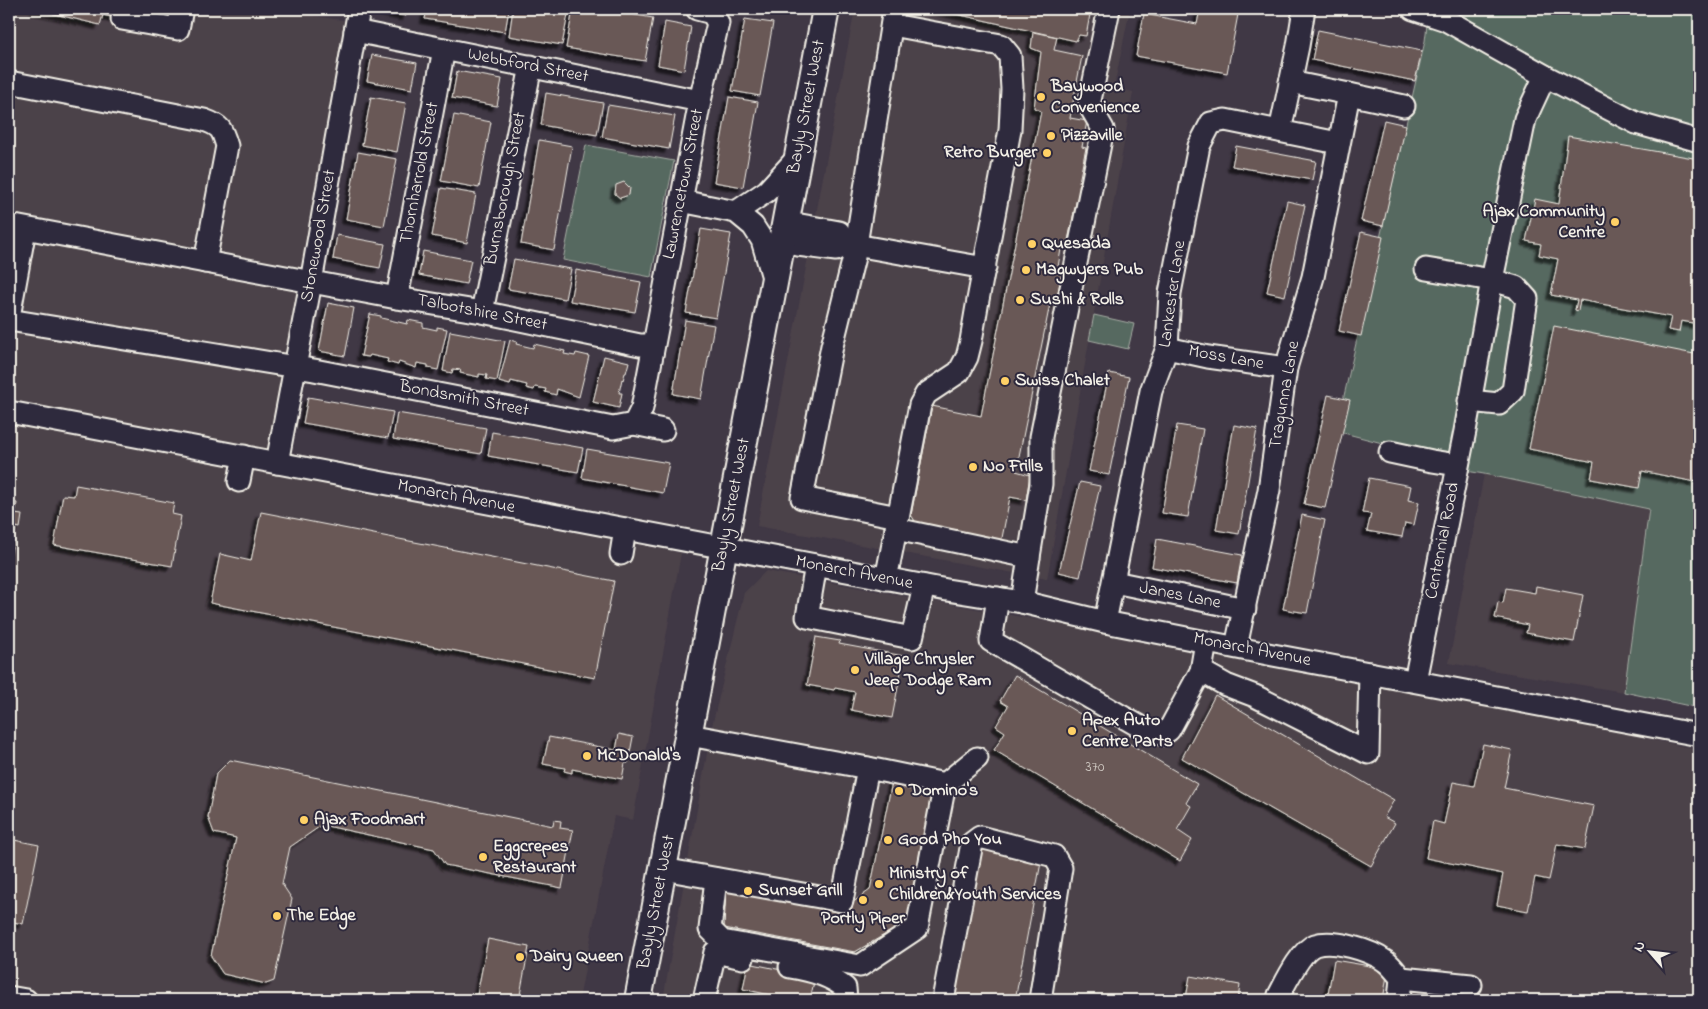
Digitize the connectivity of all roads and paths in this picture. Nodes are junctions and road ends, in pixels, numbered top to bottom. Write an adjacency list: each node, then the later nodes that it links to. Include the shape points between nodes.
1 (124, 9): 2 (street, via 122,19 178,30)
2 (182, 9)
3 (359, 9): 10 (street, Stonewood Street)
4 (697, 9): 17 (street, Lawrencetown Street, via 712,14 718,23)
5 (826, 9): 22 (main road, Bayly Street West)
6 (1109, 9): 54 (street, via 1089,105 1103,129 1041,437 1041,484)
7 (1304, 9): 15 (street)
8 (1413, 9): 13 (street, via 1446,20)
9 (893, 17): 27 (street); 29 (street, via 1001,45 1010,56 1010,130)
10 (355, 31): 11 (street, Webbford Street); 33 (street, Stonewood Street)
11 (444, 49): 12 (street, Webbford Street); 34 (street, Thornharrold Street)
12 (531, 66): 17 (street, Webbford Street); 35 (street, Burnsborough Street)
13 (1545, 76): 20 (street, via 1636,123); 31 (street, Centennial Road, via 1524,119)
14 (9, 82): 28 (street, via 217,124 227,146)
15 (1290, 82): 16 (street); 19 (street)
16 (1349, 94): 18 (street); 21 (street, Tragunna Lane)
17 (700, 101): 23 (street, Lawrencetown Street)
18 (1404, 106)
19 (1280, 131): 21 (street, Lankester Lane); 38 (street, Lankester Lane, via 1225,120 1211,122 1199,146 1170,293)
20 (1699, 141)
21 (1338, 143): 40 (street, Tragunna Lane, via 1313,277)
22 (798, 157): 24 (street, via 767,191); 26 (main road, Bayly Street West)
23 (681, 201): 24 (street); 37 (street, Lawrencetown Street)
24 (736, 212): 32 (street, via 753,226 762,240)
25 (17, 227): 28 (street, Talbotshire Street); 36 (street)
26 (788, 233): 27 (street, via 801,225 810,226 839,232); 32 (main road, Bayly Street West)
27 (850, 244): 29 (street); 50 (street, via 802,498)
28 (205, 262): 33 (street, Talbotshire Street)
29 (985, 268): 50 (street, via 967,357 959,372 926,394 920,404)
30 (1426, 269): 31 (street)
31 (1492, 280): 41 (street, Centennial Road); 41 (street, via 1516,287 1528,299 1514,392 1499,404)
32 (774, 281): 52 (main road, Bayly Street West)
33 (311, 282): 34 (street, Talbotshire Street); 39 (street, Stonewood Street)
34 (397, 298): 35 (street, Talbotshire Street)
35 (482, 312): 37 (street, Talbotshire Street)
36 (9, 318): 39 (street, Bondsmith Street)
37 (653, 345): 43 (street, via 642,408)
38 (1167, 348): 40 (street, Moss Lane); 57 (street, Lankester Lane, via 1151,391)
39 (295, 367): 43 (street, Bondsmith Street, via 613,428); 47 (street, Stonewood Street)
40 (1286, 368): 61 (street, Tragunna Lane, via 1269,490)
41 (1469, 402): 48 (street, Centennial Road)
42 (9, 412): 46 (street, Monarch Avenue)
43 (634, 424): 44 (street, Bondsmith Street)
44 (664, 430)
45 (1390, 452): 48 (street)
46 (244, 456): 47 (street, Monarch Avenue); 49 (street)
47 (277, 463): 51 (street, Monarch Avenue)
48 (1457, 465): 67 (street, Centennial Road)
49 (239, 481)
50 (897, 523): 54 (street); 56 (street)
51 (625, 529): 52 (street, Monarch Avenue); 53 (street)
52 (724, 548): 55 (street, Monarch Avenue); 68 (main road, Bayly Street West)
53 (621, 554)
54 (1029, 557): 60 (street)
55 (816, 565): 56 (street, Monarch Avenue); 58 (street, via 807,617 912,638)
56 (886, 579): 58 (street, Monarch Avenue)
57 (1114, 582): 61 (street, Janes Lane); 62 (street, Lankester Lane)
58 (924, 586): 59 (street, Monarch Avenue)
59 (998, 598): 60 (street, Monarch Avenue); 65 (street, via 991,641 1150,732 1163,734 1169,730)
60 (1022, 602): 62 (street, Monarch Avenue)
61 (1245, 609): 64 (street, Tragunna Lane)
62 (1105, 622): 63 (street, Monarch Avenue)
63 (1206, 642): 64 (street, Monarch Avenue); 65 (street)
64 (1236, 647): 66 (street, Monarch Avenue)
65 (1202, 672): 66 (street, via 1368,753)
66 (1370, 673): 67 (street, Monarch Avenue)
67 (1415, 681): 69 (street, Monarch Avenue)
68 (689, 735): 71 (street); 73 (main road, Bayly Street West)
69 (1699, 735)
70 (977, 758): 72 (street)
71 (868, 768): 72 (street); 74 (street, via 842,901)
72 (945, 784): 74 (street, via 917,928 860,966 722,941 710,929)
73 (663, 869): 74 (street); 79 (main road, Bayly Street West)
74 (716, 879)
75 (1401, 978): 76 (street); 84 (street, via 1385,961 1361,949 1337,944 1314,945 1296,962); 85 (street)
76 (1471, 985)
77 (9, 997): 78 (street)
78 (26, 1000)
79 (638, 1000)
80 (704, 1000): 81 (street, via 715,952 821,974 845,988)
81 (846, 1000)
82 (943, 1000): 83 (street, via 972,843 980,837 1054,856 1061,868)
83 (1040, 1000)
84 (1278, 1000)
85 (1399, 1000)

